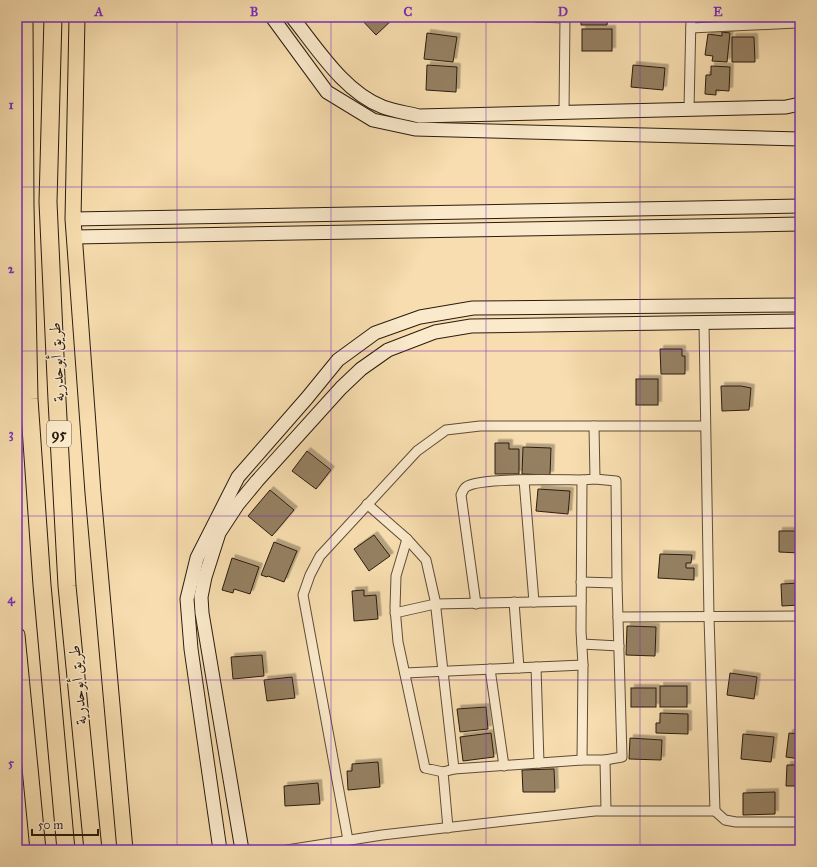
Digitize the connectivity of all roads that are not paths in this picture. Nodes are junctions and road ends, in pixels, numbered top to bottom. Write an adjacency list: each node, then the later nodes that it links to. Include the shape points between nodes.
1 (24, 17): 62 (highway, طريق أبوحدرية / 95, via 28,399)
2 (53, 17): 63 (highway, طريق أبوحدرية / 95, via 48,202 57,400 67,586)
3 (77, 17): 16 (main road)
4 (272, 17): 14 (street, via 327,92 373,120 414,129)
5 (536, 17): 7 (street)
6 (691, 17): 10 (street)
7 (565, 18): 13 (street)
8 (296, 19): 13 (street, via 345,82 359,94 383,107 419,116)
9 (800, 20): 10 (street, via 797,23)
10 (691, 28): 12 (street)
11 (800, 104): 12 (street, via 786,107)
12 (689, 109): 13 (street)
13 (564, 112)
14 (800, 138)
15 (800, 206): 16 (street)
16 (73, 219): 18 (main road)
17 (800, 224): 18 (street)
18 (74, 237): 64 (main road, via 93,493)
19 (800, 305): 65 (street, via 472,308 420,316 376,333 338,360 238,477 197,558 193,572 187,599 191,649)
20 (800, 321): 21 (street)
21 (704, 323): 23 (street); 66 (street, via 471,326 419,337 388,350 361,369 257,480 219,533 201,597)
22 (594, 426): 23 (street); 24 (street); 27 (street, via 480,426 446,430 417,451)
23 (705, 426): 37 (street)
24 (595, 479): 26 (street); 30 (street, via 616,480)
25 (524, 480): 26 (street); 33 (street); 35 (street, via 477,483 466,487 461,495)
26 (582, 480): 29 (street)
27 (367, 504): 28 (street); 60 (street, via 320,556 303,595)
28 (407, 539): 34 (street, via 426,560); 36 (street, via 396,576)
29 (581, 582): 30 (street); 31 (street)
30 (617, 583): 39 (street)
31 (581, 601): 33 (street); 41 (street)
32 (514, 602): 33 (street); 35 (street); 46 (street)
33 (534, 602)
34 (435, 604): 35 (street); 36 (street); 48 (street)
35 (476, 604)
36 (395, 613): 49 (street)
37 (709, 616): 38 (street); 39 (street); 57 (street)
38 (800, 616)
39 (618, 617): 42 (street)
40 (17, 635): 44 (main road)
41 (582, 644): 42 (street); 43 (street)
42 (619, 646): 51 (street, via 622,757)
43 (583, 665): 45 (street); 50 (street)
44 (18, 666): 61 (main road)
45 (536, 667): 46 (street); 52 (street)
46 (519, 668): 47 (street)
47 (490, 669): 48 (street); 53 (street)
48 (442, 671): 49 (street); 54 (street)
49 (405, 673): 55 (street, via 425,768)
50 (582, 760): 51 (street); 52 (street)
51 (605, 760): 56 (street)
52 (539, 763): 53 (street)
53 (504, 766): 54 (street)
54 (454, 769): 55 (street)
55 (443, 772): 59 (street)
56 (606, 810): 57 (street); 59 (street)
57 (715, 811): 58 (street, via 726,820 736,822)
58 (800, 822)
59 (448, 828): 60 (street)
60 (348, 840): 67 (street)
61 (38, 850)
62 (66, 850)
63 (93, 850)
64 (125, 850)
65 (220, 850)
66 (242, 850)
67 (287, 850)

